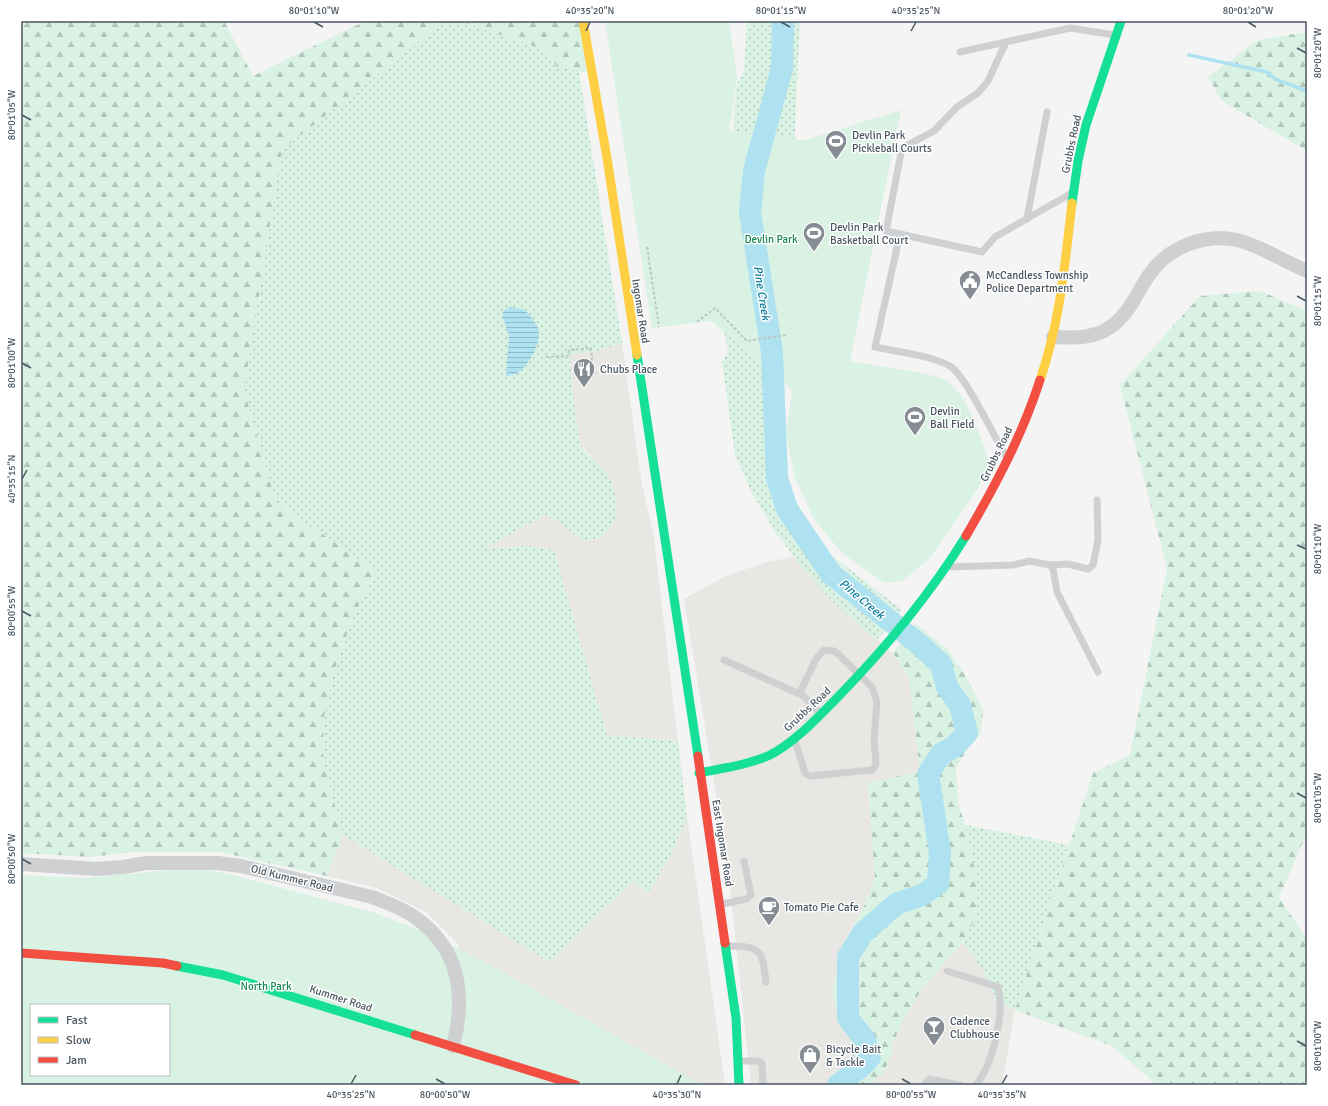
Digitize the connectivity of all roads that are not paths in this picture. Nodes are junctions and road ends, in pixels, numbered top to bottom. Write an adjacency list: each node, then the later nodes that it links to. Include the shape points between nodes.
1 (583, 21): 16 (street, Ingomar Road, via 607,158)
2 (1121, 21): 3 (street, Grubbs Road)
3 (1117, 35): 4 (lane, via 1070,28); 7 (street, Grubbs Road, via 1085,128)
4 (1006, 42): 5 (lane); 9 (lane, via 988,81 978,93 957,107 934,131 902,148 886,231)
5 (960, 52)
6 (1047, 112): 8 (lane)
7 (1074, 192): 8 (lane); 11 (street, Grubbs Road)
8 (1027, 219): 9 (lane, via 995,238 982,252)
9 (900, 234): 12 (lane, via 875,347 938,361 952,367 964,379)
10 (1307, 271): 11 (street, via 1238,241 1215,238 1201,240 1162,260 1149,275 1124,316 1108,329 1081,338)
11 (1053, 337): 12 (street, Grubbs Road, via 1033,402)
12 (1008, 460): 15 (street, Grubbs Road)
13 (1098, 500): 14 (lane, via 1098,540 1093,564 1088,569 1068,564)
14 (1050, 565): 15 (lane, via 1029,561 1013,565); 18 (lane, via 1057,592)
15 (945, 567): 19 (street, Grubbs Road)
16 (675, 605): 23 (street, East Ingomar Road)
17 (724, 660): 20 (lane)
18 (1098, 672)
19 (859, 676): 20 (lane, via 834,651 824,650 816,659 801,688); 21 (street, Grubbs Road); 22 (lane, via 872,687 877,702 874,739 876,764 872,770 810,776 805,773)
20 (802, 695): 21 (lane)
21 (821, 714): 22 (street, Grubbs Road)
22 (794, 738): 23 (street, Grubbs Road, via 780,749 763,757)
23 (700, 773): 26 (street, East Ingomar Road)
24 (744, 860): 26 (lane, via 751,895 747,899)
25 (21, 864): 31 (street, Old Kummer Road, via 96,869 146,863 218,863 241,866 372,897 416,918 437,937 455,969 460,1008)
26 (720, 904): 27 (street, East Ingomar Road)
27 (726, 946): 30 (lane, via 748,946 757,949 763,958); 32 (street, East Ingomar Road, via 736,1018)
28 (21, 953): 31 (street, Kummer Road, via 163,963 223,974)
29 (947, 971): 38 (lane, via 998,987 1001,997 996,1037 983,1076)
30 (766, 982)
31 (453, 1046): 33 (street, Kummer Road)
32 (738, 1062): 34 (street, East Ingomar Road); 35 (lane, via 762,1063)
33 (576, 1085)
34 (739, 1085)
35 (763, 1085)
36 (924, 1085): 37 (lane, via 929,1079)
37 (960, 1085)
38 (976, 1085)

